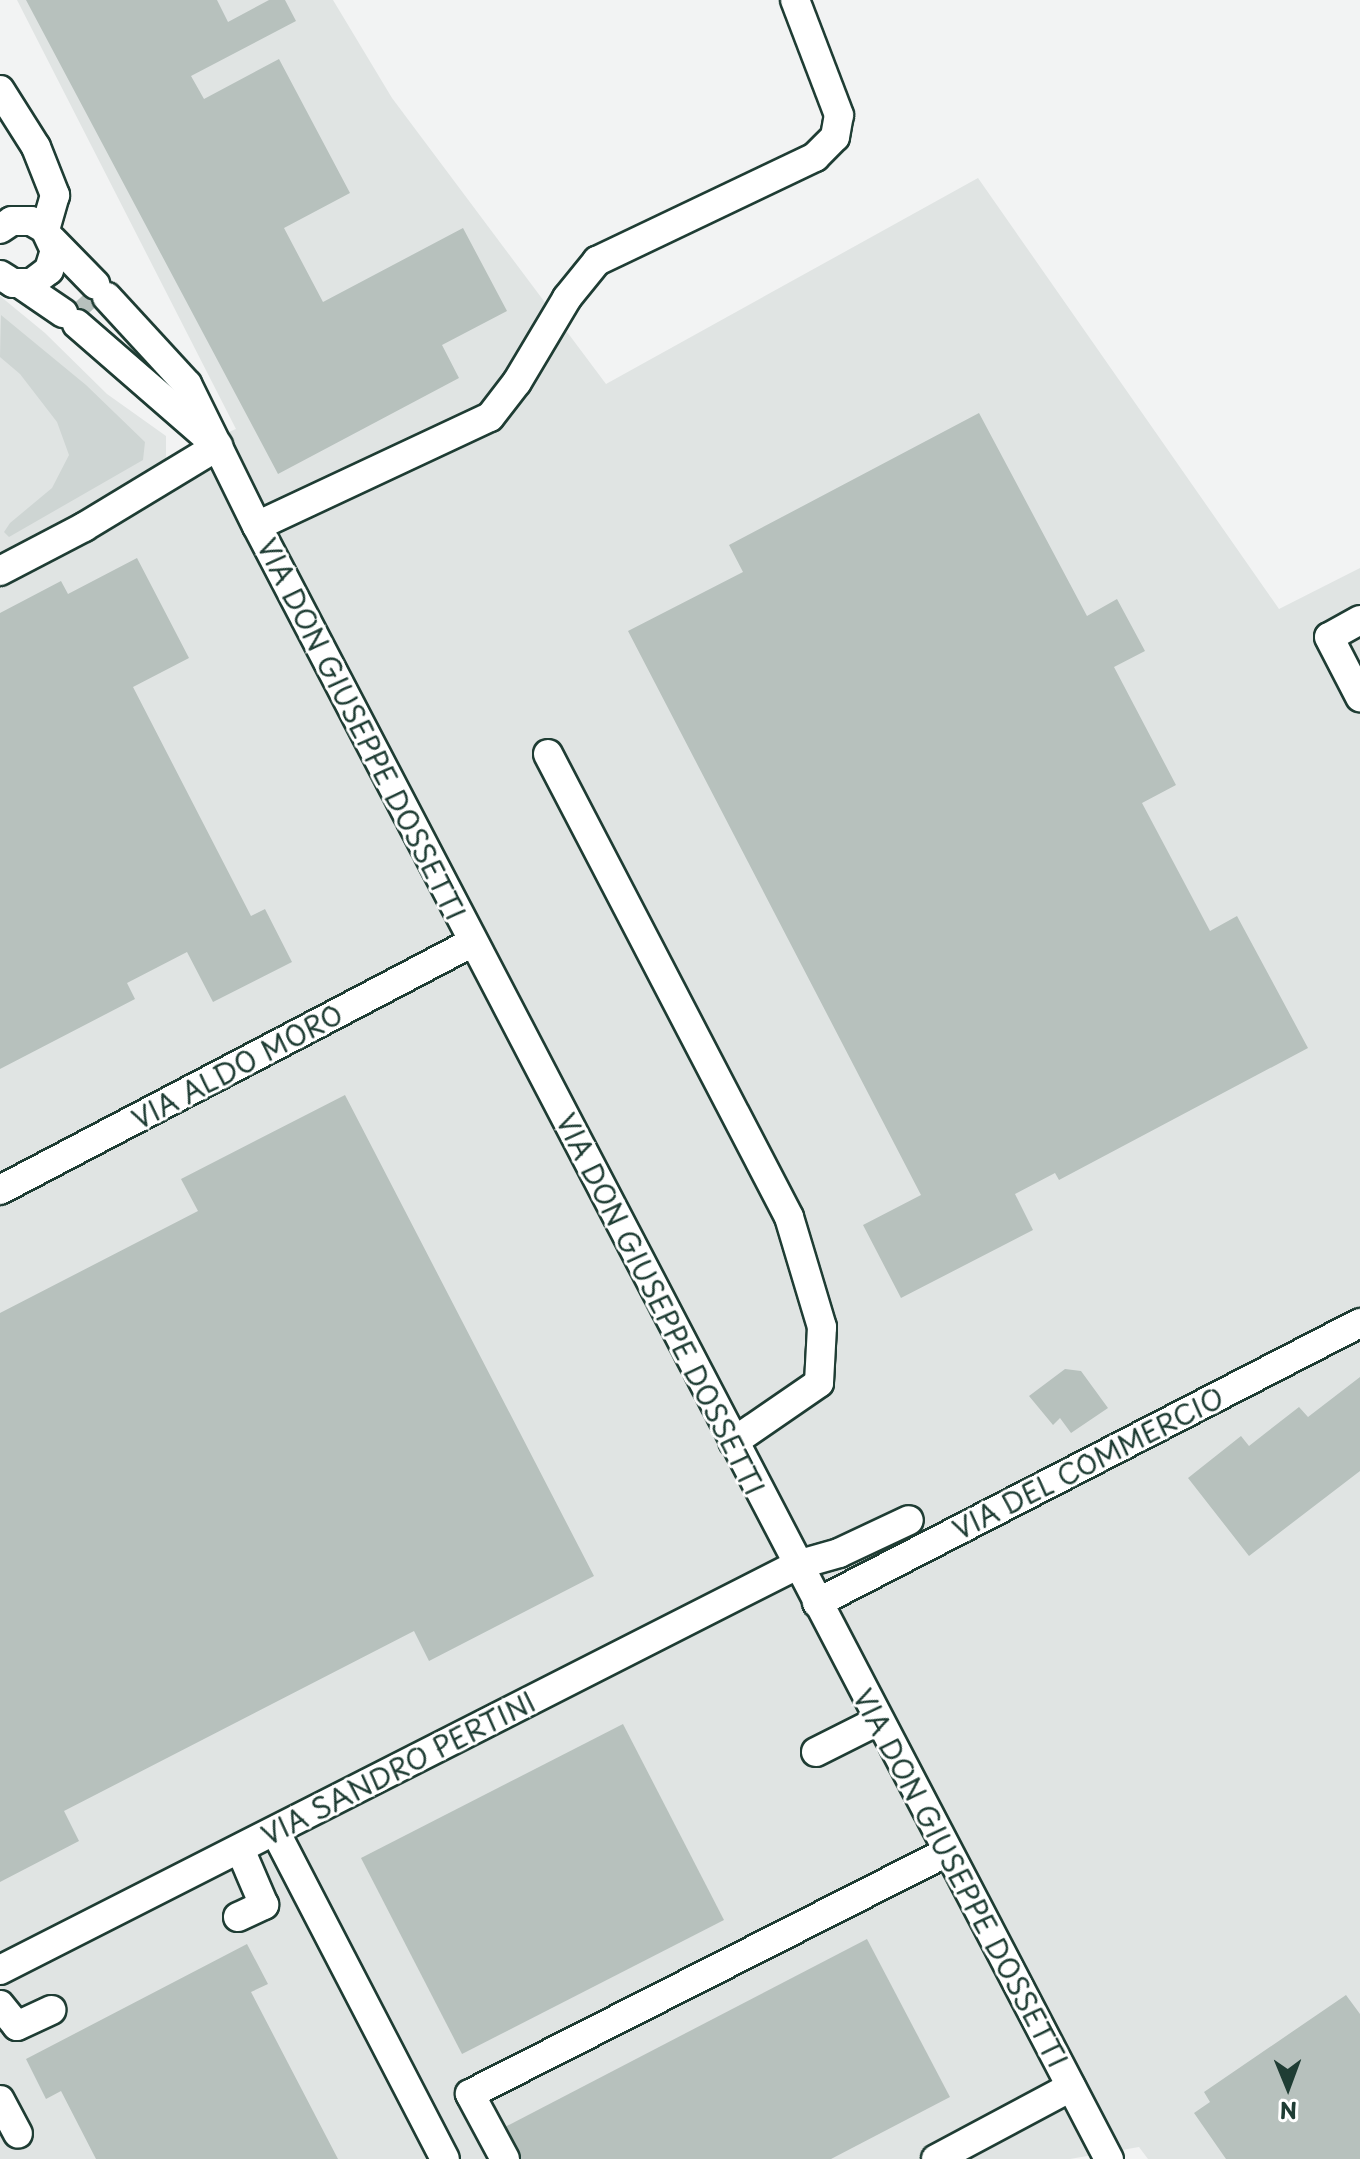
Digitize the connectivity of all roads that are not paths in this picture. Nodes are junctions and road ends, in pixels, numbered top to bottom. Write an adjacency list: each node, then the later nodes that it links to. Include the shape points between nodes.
1 (795, 0): 6 (street, via 839,115 835,137 815,157 597,261 490,417)
2 (0, 90): 3 (street, VIA DON GIUSEPPE DOSSETTI, via 36,147 55,195)
3 (24, 224): 4 (street, VIA DON GIUSEPPE DOSSETTI, via 55,250 42,278); 5 (street, VIA DON GIUSEPPE DOSSETTI, via 101,290 187,384)
4 (11, 280): 5 (street, VIA DON GIUSEPPE DOSSETTI, via 70,318)
5 (218, 446): 6 (street, VIA DON GIUSEPPE DOSSETTI); 7 (street)
6 (257, 526): 11 (street, VIA DON GIUSEPPE DOSSETTI)
7 (0, 571)
8 (1360, 620): 9 (street, via 1329,637)
9 (1360, 697)
10 (548, 754): 14 (street, via 789,1217 822,1327 819,1383)
11 (473, 942): 12 (street, VIA ALDO MORO); 14 (street, VIA DON GIUSEPPE DOSSETTI)
12 (0, 1190)
13 (1360, 1323): 17 (street, VIA DEL COMMERCIO)
14 (733, 1442): 16 (street, VIA DON GIUSEPPE DOSSETTI)
15 (909, 1520): 16 (street, VIA SANDRO PERTINI, via 839,1553)
16 (797, 1565): 17 (street, VIA DON GIUSEPPE DOSSETTI); 20 (street, VIA SANDRO PERTINI)
17 (817, 1603): 18 (street, VIA DON GIUSEPPE DOSSETTI)
18 (878, 1721): 19 (street); 22 (street, VIA DON GIUSEPPE DOSSETTI)
19 (816, 1752)
20 (275, 1831): 21 (street, VIA SANDRO PERTINI); 30 (street)
21 (240, 1849): 23 (street, via 264,1905); 24 (street, VIA SANDRO PERTINI)
22 (947, 1852): 27 (street, VIA DON GIUSEPPE DOSSETTI); 31 (street, via 470,2094)
23 (238, 1917)
24 (0, 1970)
25 (0, 2005): 26 (street, via 17,2026)
26 (52, 2010)
27 (1071, 2087): 32 (street); 33 (street, VIA DON GIUSEPPE DOSSETTI)
28 (0, 2100): 29 (street)
29 (18, 2134)
30 (445, 2159)
31 (505, 2159)
32 (936, 2159)
33 (1109, 2159)

